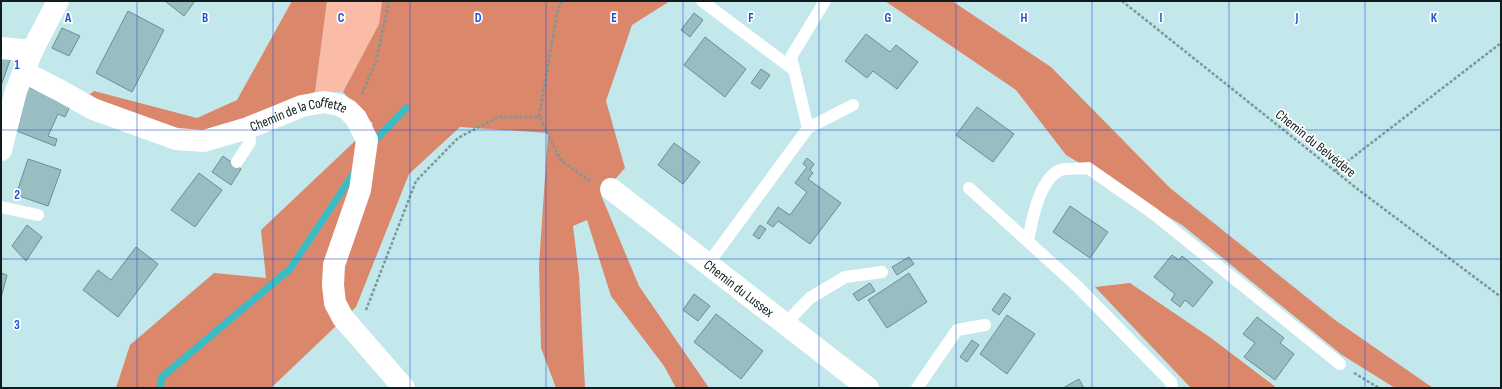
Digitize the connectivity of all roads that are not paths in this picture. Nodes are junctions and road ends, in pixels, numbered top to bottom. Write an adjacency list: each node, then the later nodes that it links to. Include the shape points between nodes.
1 (58, 1): 5 (street)
2 (702, 1): 6 (lane)
3 (825, 1): 6 (lane, via 791,57)
4 (1, 48): 5 (street)
5 (32, 51): 7 (street)
6 (794, 70): 10 (lane)
7 (24, 72): 9 (street, Chemin de la Coffette, via 93,109 176,139 204,141); 11 (street, via 16,91)
8 (853, 105): 10 (lane)
9 (248, 128): 12 (lane, via 250,142); 23 (street, Chemin de la Coffette, via 302,106 324,102 339,105 352,114 367,140 360,190 334,265 335,303 342,318)
10 (808, 128): 18 (lane)
11 (1, 150)
12 (237, 162)
13 (969, 188): 17 (lane)
14 (611, 189): 18 (street, Chemin du Lussex)
15 (1, 207): 16 (lane)
16 (38, 215)
17 (1028, 242): 22 (lane, via 1034,210 1046,182 1058,171 1088,168 1154,214); 26 (lane, via 1077,286 1171,382)
18 (708, 264): 20 (street, Chemin du Lussex)
19 (882, 272): 20 (lane, via 845,277 810,298)
20 (785, 324): 24 (street, Chemin du Lussex)
21 (985, 325): 25 (lane, via 957,330)
22 (1340, 364)
23 (404, 388)
24 (868, 388)
25 (917, 388)
26 (1172, 388)

